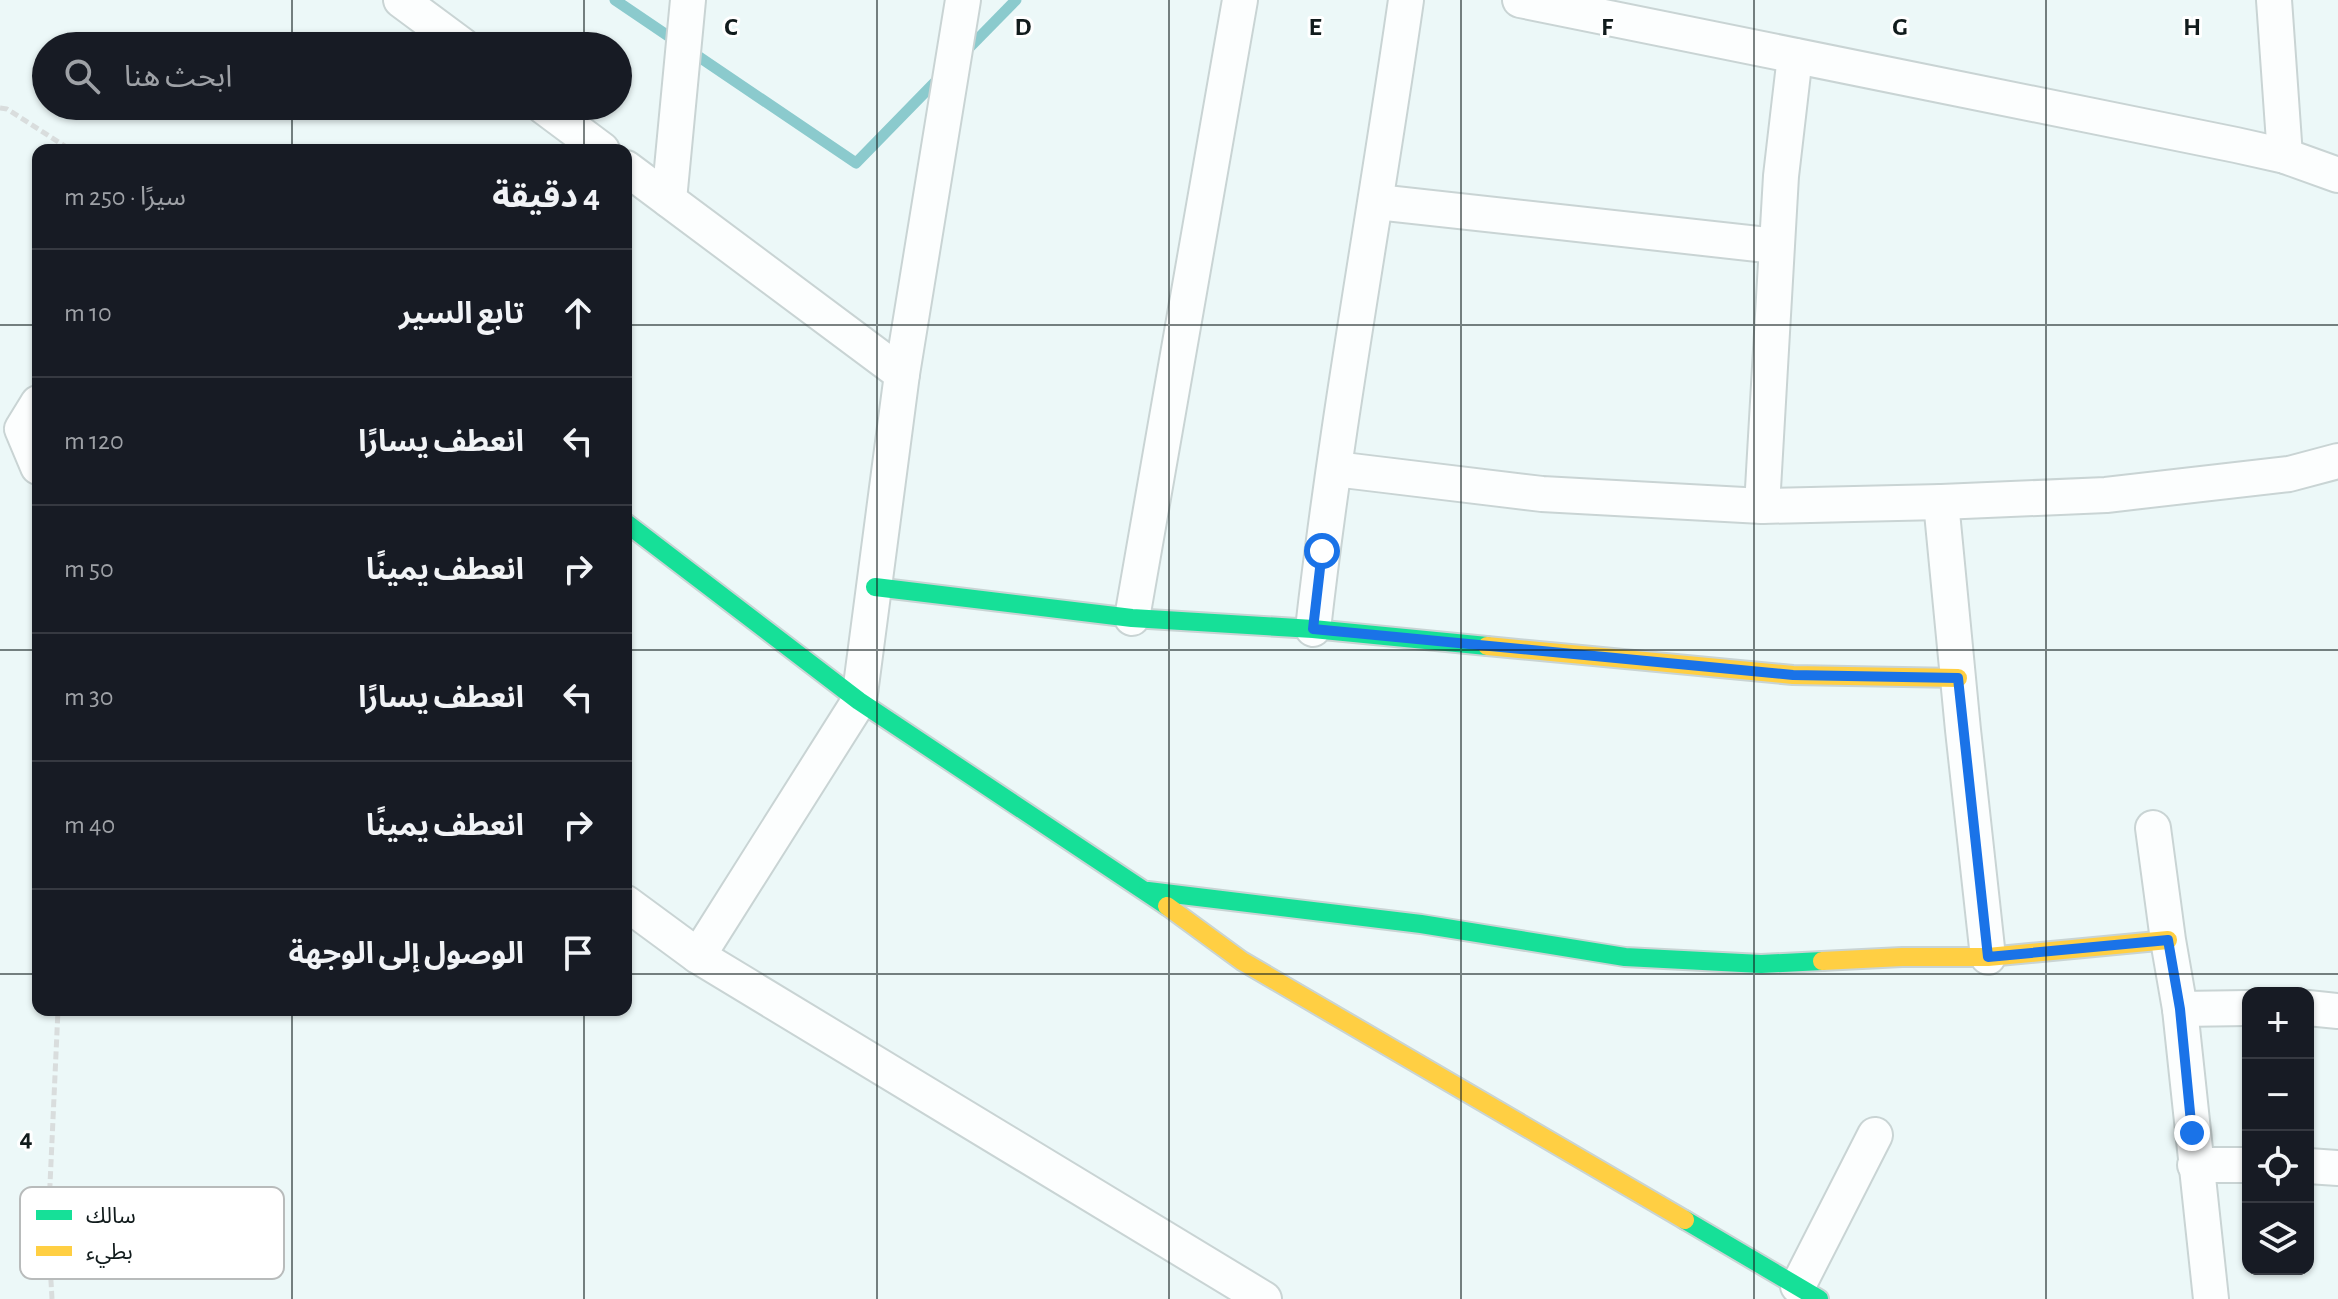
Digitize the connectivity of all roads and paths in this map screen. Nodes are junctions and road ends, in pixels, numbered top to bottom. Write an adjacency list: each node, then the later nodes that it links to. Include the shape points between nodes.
1 (401, 0): 8 (street)
2 (688, 0): 17 (street)
3 (963, 0): 20 (street)
4 (1240, 0): 29 (street)
5 (1406, 0): 18 (street)
6 (2274, 0): 14 (street)
7 (1531, 1): 9 (street)
8 (444, 32)
9 (1795, 56): 14 (street); 19 (street)
10 (0, 108): 12 (path)
11 (562, 120): 13 (street)
12 (62, 144)
13 (594, 144)
14 (2285, 156): 16 (street)
15 (632, 172): 17 (street)
16 (2338, 175)
17 (669, 200): 20 (street)
18 (1377, 202): 19 (street); 24 (street)
19 (1776, 246): 26 (street)
20 (902, 374): 28 (street)
21 (32, 413): 22 (street, via 22,429)
22 (32, 453)
23 (2338, 461): 25 (street, via 2289,474 2106,495)
24 (1335, 469): 26 (street, via 1542,494); 30 (street)
25 (1941, 502): 26 (street); 31 (street)
26 (1762, 506)
27 (632, 528): 32 (street)
28 (875, 587): 29 (street); 32 (street)
29 (1132, 618): 30 (street)
30 (1313, 629): 31 (street, via 1793,675)
31 (1958, 678): 38 (street)
32 (859, 701): 34 (street); 37 (street)
33 (2153, 828): 36 (street)
34 (1145, 890): 38 (street, via 1421,924 1625,957 1761,964); 51 (street, via 1242,961)
35 (632, 907): 37 (street)
36 (2168, 940): 38 (street); 40 (street)
37 (698, 956): 53 (street)
38 (1988, 957)
39 (2242, 1008): 40 (street)
40 (2180, 1009): 45 (street)
41 (2314, 1009): 42 (street)
42 (2338, 1011)
43 (58, 1016): 49 (path)
44 (1875, 1135): 51 (street)
45 (2195, 1165): 46 (street); 54 (street)
46 (2242, 1165)
47 (2314, 1166): 48 (street)
48 (2338, 1168)
49 (50, 1187)
50 (51, 1279): 52 (path)
51 (1809, 1293)
52 (52, 1299)
53 (1264, 1299)
54 (2211, 1299)

